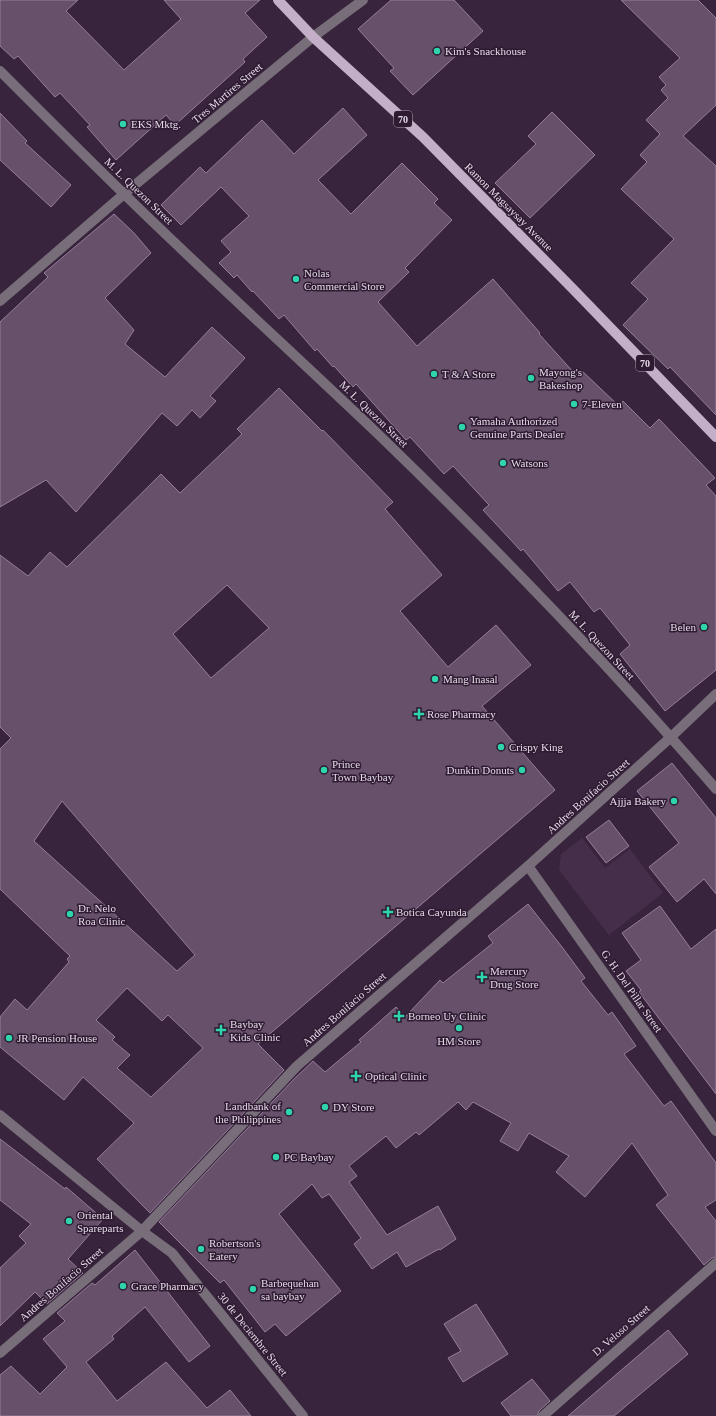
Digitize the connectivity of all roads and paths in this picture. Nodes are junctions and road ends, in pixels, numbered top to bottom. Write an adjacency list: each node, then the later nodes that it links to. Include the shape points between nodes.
1 (278, 0): 3 (main road, Ramon Magsaysay Avenue / 70)
2 (362, 0): 3 (street, Tres Martires Street)
3 (313, 37): 5 (street, Tres Martires Street); 7 (main road, Ramon Magsaysay Avenue / 70, via 423,137)
4 (0, 71): 5 (street, M. L. Quezon Street)
5 (124, 194): 6 (street, Tres Martires Street); 9 (street, M. L. Quezon Street, via 427,483 562,618)
6 (0, 301)
7 (716, 437)
8 (716, 694): 9 (street, Andres Bonifacio Street)
9 (671, 737): 10 (street, M. L. Quezon Street); 11 (street, Andres Bonifacio Street)
10 (716, 789)
11 (528, 866): 13 (street, G. H. Del Pillar Street); 14 (street, Andres Bonifacio Street, via 297,1066)
12 (0, 1115): 14 (street, 30 de Deciembre Street)
13 (716, 1131)
14 (142, 1231): 16 (street, Andres Bonifacio Street); 17 (street, 30 de Deciembre Street, via 172,1253)
15 (716, 1263): 18 (street, D. Veloso Street)
16 (0, 1353)
17 (303, 1416)
18 (543, 1416)

